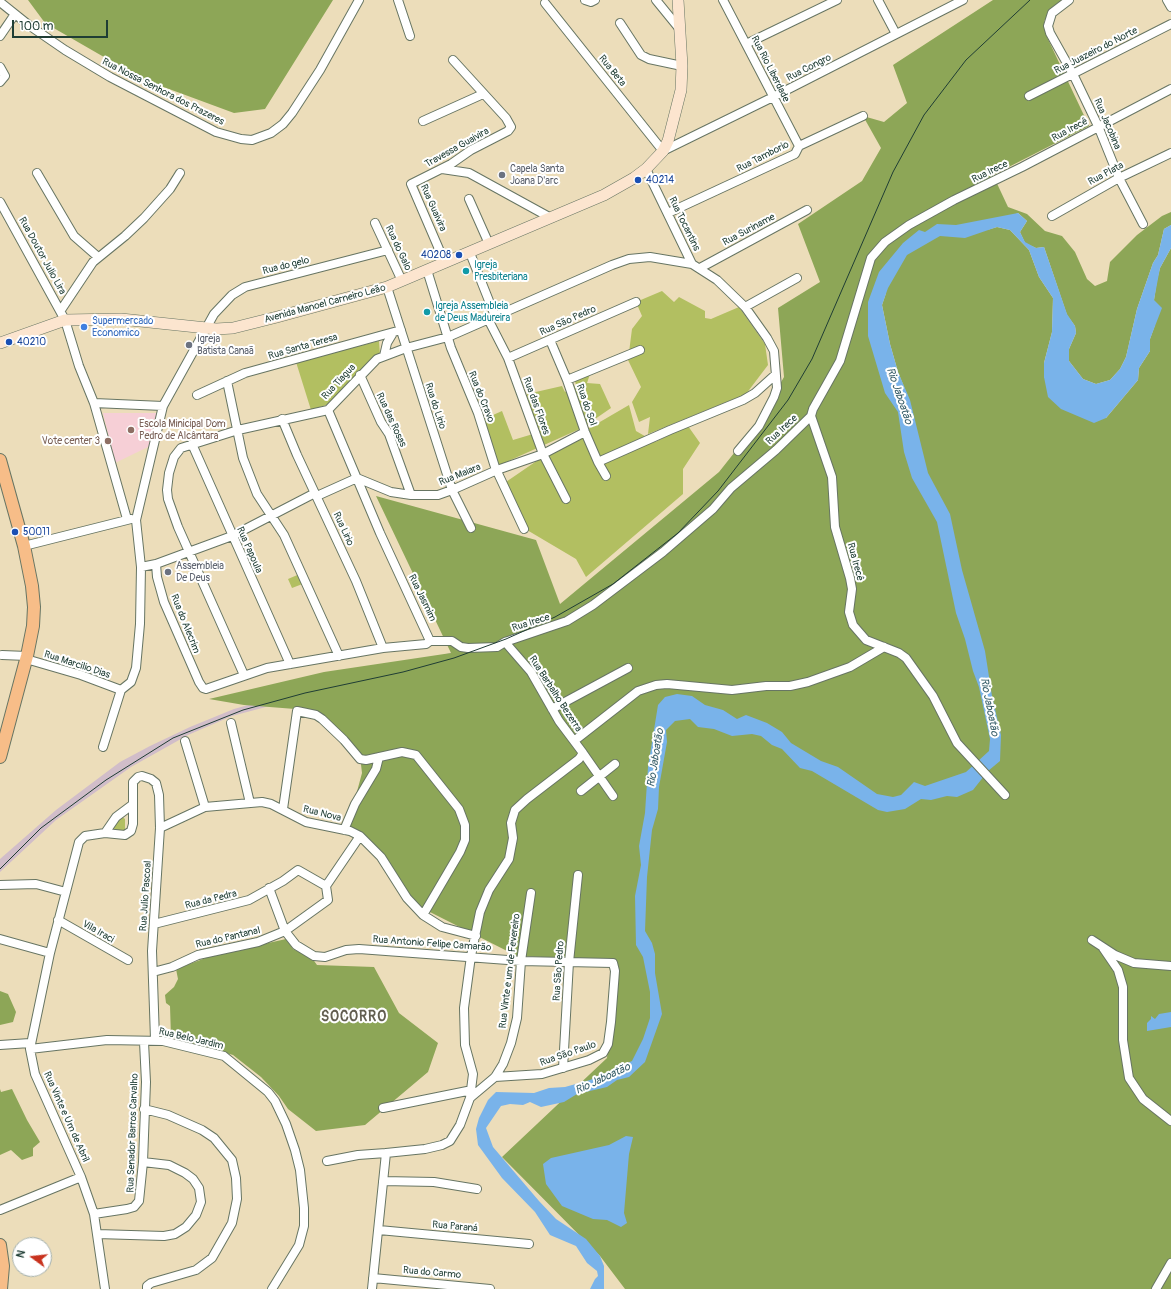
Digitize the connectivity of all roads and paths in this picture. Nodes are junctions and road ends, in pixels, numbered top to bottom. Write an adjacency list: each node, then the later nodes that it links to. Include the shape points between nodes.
1 (359, 0): 16 (street, Rua Nossa Senhora dos Prazeres, via 320,70 292,113 271,133 252,140 216,132 110,77 65,50)
2 (398, 0): 22 (street)
3 (585, 0): 4 (street)
4 (595, 0)
5 (656, 0): 19 (street)
6 (678, 0): 19 (main road, Avenida Manoel Carneiro Leão)
7 (723, 0): 23 (street, Rua Rio Liberdade)
8 (837, 0): 23 (street)
9 (878, 0): 20 (street)
10 (963, 0): 20 (street, Rua Congro)
11 (1069, 0): 27 (street, Rua Jacobina, via 1052,13 1048,26)
12 (1167, 0): 15 (street)
13 (0, 2): 16 (street, Rua Nossa Senhora dos Prazeres)
14 (545, 3): 37 (street, Rua Beta)
15 (1171, 7)
16 (14, 14): 21 (street)
17 (620, 23): 25 (street, via 641,55)
18 (1171, 24): 27 (street, Rua Juazeiro do Norte)
19 (678, 27): 25 (main road, Avenida Manoel Carneiro Leão)
20 (896, 34): 32 (street, Rua Congro)
21 (0, 36)
22 (410, 36)
23 (746, 44): 32 (street, Rua Rio Liberdade)
24 (453, 60): 30 (street)
25 (682, 66): 37 (main road, Avenida Manoel Carneiro Leão, via 681,90)
26 (0, 67): 28 (street, via 5,76)
27 (1073, 74): 31 (street, Rua Juazeiro do Norte); 35 (street, Rua Jacobina)
28 (0, 82)
29 (1171, 89): 35 (street, Rua Irecê)
30 (483, 94): 34 (street); 40 (street, Travessa Guaivira, via 506,118 511,127)
31 (1029, 96)
32 (773, 97): 36 (street, Rua Rio Liberdade); 37 (street, Rua Congro)
33 (863, 116): 36 (street, Rua Tamborio)
34 (423, 121)
35 (1098, 126): 39 (street, Rua Irecê); 44 (street, Rua Jacobina)
36 (799, 146): 49 (street, Rua Tamborio, via 795,154)
37 (663, 151): 41 (main road, Avenida Manoel Carneiro Leão)
38 (1171, 153): 44 (street, Rua Plata)
39 (1022, 168): 86 (street, Rua Irece, via 954,200 909,225 876,250 868,266 840,361)
40 (441, 169): 45 (street, Travessa Guaivira); 51 (street, via 469,173)
41 (646, 169): 49 (street, Rua Tocantins); 51 (main road, Avenida Manoel Carneiro Leão, via 604,195)
42 (36, 173): 57 (street, via 74,236)
43 (180, 173): 57 (street, via 162,199 144,218)
44 (1119, 178): 50 (street, Rua Plata); 53 (street, Rua Jacobina)
45 (411, 184): 58 (street, Rua Guaivira)
46 (469, 199): 54 (street)
47 (0, 202): 67 (street, Rua Doutor Julio Lira)
48 (807, 210): 60 (street, Rua Suriname)
49 (668, 213): 59 (street, Rua Tocantins)
50 (1052, 216)
51 (551, 218): 54 (main road, Avenida Manoel Carneiro Leão)
52 (375, 224): 55 (street, Rua do Galo)
53 (1143, 224)
54 (489, 244): 56 (main road, Avenida Manoel Carneiro Leão)
55 (388, 250): 63 (street, Rua do Galo); 69 (street, Rua do gelo, via 245,287 224,303)
56 (470, 253): 58 (main road, Avenida Manoel Carneiro Leão); 68 (street, Rua das Flores)
57 (98, 257): 67 (street)
58 (445, 263): 61 (main road, Avenida Manoel Carneiro Leão)
59 (692, 264): 60 (street, Rua Tocantins); 68 (street, Rua Tiagua, via 655,258 629,259)
60 (700, 268): 66 (street, Rua Tocantins, via 732,292)
61 (427, 270): 63 (main road, Avenida Manoel Carneiro Leão); 71 (street, Rua do Cravo)
62 (797, 278): 66 (street)
63 (402, 281): 64 (main road, Avenida Manoel Carneiro Leão)
64 (388, 287): 69 (main road, Avenida Manoel Carneiro Leão, via 242,325 224,329); 70 (street, Rua do Lirio)
65 (636, 302): 72 (street, Rua São Pedro)
66 (745, 307): 79 (street, Rua Tocantins, via 768,338 774,351)
67 (63, 315): 69 (main road, Avenida Manoel Carneiro Leão); 73 (main road, Avenida Manoel Carneiro Leão); 83 (street, Rua Doutor Julio Lira)
68 (491, 317): 71 (street, Rua Tiagua); 77 (street, Rua das Flores)
69 (205, 329): 84 (street, Rua do gelo)
70 (397, 332): 74 (street, Rua do Lirio); 76 (street, via 387,343); 81 (street, Rua Santa Teresa, via 245,373)
71 (448, 337): 74 (street, Rua Tiagua); 95 (street, Rua do Cravo, via 478,413)
72 (550, 340): 77 (street, Rua São Pedro); 80 (street, Rua do Sol)
73 (0, 344)
74 (406, 348): 76 (street, Rua Tiagua); 99 (street, Rua do Lirio)
75 (640, 350): 80 (street)
76 (384, 356): 78 (street, Rua Tiagua, via 370,364)
77 (508, 358): 92 (street, Rua das Flores)
78 (360, 375): 85 (street, Rua Tiagua); 101 (street, Rua das Rosas, via 380,422 389,434)
79 (775, 375): 91 (street, Rua Tocantins, via 777,388 774,397 759,426); 94 (street, via 743,400)
80 (567, 380): 89 (street, Rua do Sol)
81 (227, 381): 82 (street, Rua Santa Teresa); 88 (street)
82 (197, 395)
83 (94, 403): 84 (street); 104 (street, Rua Doutor Julio Lira)
84 (164, 406): 104 (street, Rua do gelo)
85 (328, 410): 87 (street, Rua Tiagua); 97 (street, Rua Jasmim)
86 (811, 416): 113 (street, Rua Irece, via 731,488 713,509 663,552 593,605 567,621); 114 (street, Rua Irecê, via 832,477 835,527 852,589 850,619 866,640)
87 (282, 419): 88 (street, Rua Tiagua); 100 (street, Rua Lirio)
88 (238, 430): 90 (street, Rua Tiagua); 103 (street, via 243,458 257,494)
89 (585, 432): 92 (street, Rua Maiara); 94 (street, Rua do Sol)
90 (192, 444): 107 (street, Rua Papoula); 109 (street, Rua Tiagua, via 181,448 174,457 167,490 178,527)
91 (738, 451)
92 (543, 454): 95 (street, Rua Maiara); 102 (street, Rua das Flores)
93 (0, 460): 98 (main road)
94 (598, 462): 96 (street, Rua do Sol)
95 (496, 470): 99 (street, Rua Maiara); 106 (street, Rua do Cravo)
96 (606, 476)
97 (357, 478): 100 (street); 101 (street, Rua Maiara, via 391,492); 112 (street, Rua Jasmim)
98 (4, 489): 108 (main road)
99 (452, 490): 101 (street, Rua Maiara, via 428,496); 105 (street, Rua do Lirio)
100 (316, 494): 103 (street); 115 (street, Rua Lirio)
101 (411, 495)
102 (566, 499)
103 (272, 516): 107 (street); 117 (street, via 301,569)
104 (132, 519): 108 (street); 111 (street)
105 (471, 528)
106 (524, 529)
107 (232, 536): 109 (street); 119 (street, Rua Papoula)
108 (24, 546): 118 (main road, via 34,606 33,626)
109 (190, 550): 110 (street); 121 (street, Rua Tiagua)
110 (156, 564): 111 (street); 121 (street, Rua do Alecrim, via 164,602 203,688 209,689)
111 (141, 567): 122 (street, via 136,668 130,682)
112 (430, 641): 113 (street, Rua Irece, via 452,641 468,648 497,646); 115 (street, via 418,646)
113 (504, 642): 123 (street, Rua Barbalho Bezerra, via 531,672)
114 (884, 647): 127 (street, via 850,667 790,686 732,690 656,685 638,691); 136 (street, Rua Irecê, via 899,653 914,666 933,696 956,743)
115 (383, 648): 117 (street)
116 (2, 655): 118 (street, Rua Marcilio Dias)
117 (339, 656): 119 (street)
118 (26, 657): 122 (street, Rua Marcilio Dias); 125 (main road)
119 (290, 664): 121 (street)
120 (628, 668): 123 (street)
121 (244, 675)
122 (121, 690): 128 (street)
123 (552, 709): 127 (street, Rua Barbalho Bezerra)
124 (231, 722): 138 (street)
125 (2, 738): 130 (main road)
126 (185, 741): 140 (street)
127 (574, 741): 129 (street, Rua Barbalho Bezerra)
128 (103, 747)
129 (583, 753): 133 (street, Rua Barbalho Bezerra); 156 (street, via 580,759 515,810 511,823 513,838 509,859 485,898)
130 (0, 757)
131 (379, 757): 141 (street, via 360,759 322,719 297,711); 143 (street, via 376,769 355,804); 152 (street, via 402,752 416,755 454,801 463,817 466,833 462,847)
132 (615, 764): 133 (street)
133 (598, 776): 135 (street); 137 (street, Rua Barbalho Bezerra)
134 (133, 782): 139 (street, Rua Vinte e Um de Abril); 142 (street, Rua Julio Pascoal, via 142,776 156,783)
135 (581, 791)
136 (1005, 795)
137 (613, 796)
138 (250, 803): 140 (street, Rua Nova); 141 (street, Rua Nova, via 271,804)
139 (132, 805): 144 (street, via 116,817); 144 (street, Rua Vinte e Um de Abril, via 131,831 125,834)
140 (204, 807): 142 (street, Rua Nova)
141 (282, 809): 143 (street, Rua Nova, via 306,822)
142 (160, 828): 154 (street, Rua Julio Pascoal)
143 (344, 830): 145 (street, Rua Nova)
144 (105, 832): 150 (street, Rua Vinte e Um de Abril, via 89,834 82,838)
145 (360, 836): 148 (street); 152 (street, Rua Nova, via 381,857 407,898)
146 (578, 876): 164 (street, Rua São Pedro)
147 (0, 886): 150 (street, via 36,884)
148 (326, 886): 149 (street, Rua da Pedra, via 298,870); 155 (street, via 328,900)
149 (269, 888): 154 (street, Rua da Pedra, via 238,904); 155 (street)
150 (66, 892): 153 (street, Rua Vinte e Um de Abril)
151 (530, 893): 163 (street, Rua Vinte e um de Fevereiro)
152 (423, 915): 156 (street, Rua Nova, via 442,927)
153 (58, 920): 160 (street, Rua Vinte e Um de Abril); 162 (street, Vila Iraci)
154 (154, 924): 167 (street, Rua Julio Pascoal)
155 (285, 931): 161 (street, Rua Antonio Felipe Camarão, via 296,946 314,956 325,957 346,950 359,949); 167 (street, Rua do Pantanal, via 258,942 198,955)
156 (476, 936): 161 (street)
157 (0, 939): 160 (street)
158 (1092, 940): 159 (street)
159 (1103, 948): 166 (street, via 1134,963); 178 (street, via 1118,970 1123,987 1124,1040 1129,1078 1143,1099)
160 (50, 953): 171 (street, Rua Vinte e Um de Abril)
161 (471, 956): 163 (street, Rua Antonio Felipe Camarão); 174 (street, via 464,1026 467,1054 474,1074)
162 (128, 960)
163 (521, 961): 164 (street, Rua Antonio Felipe Camarão); 173 (street, Rua Vinte e um de Fevereiro, via 517,1018 508,1053)
164 (569, 962): 165 (street, Rua Antonio Felipe Camarão); 172 (street, Rua São Pedro)
165 (613, 963): 172 (street, Rua São Paulo, via 615,980 607,1049 598,1056)
166 (1171, 966)
167 (153, 972): 168 (street, Rua Julio Pascoal)
168 (155, 1040): 169 (street, Rua Belo Jardim); 196 (street, Rua Belo Jardim, via 216,1053 229,1060 268,1092 283,1118 300,1170 304,1226 298,1244)
169 (144, 1042): 171 (street, Rua Belo Jardim, via 100,1041); 177 (street, Rua Senador Barros Carvalho)
170 (0, 1046): 171 (street, Rua Belo Jardim)
171 (30, 1046): 182 (street, Rua Vinte e Um de Abril, via 35,1074)
172 (563, 1068): 173 (street, Rua São Paulo, via 542,1074)
173 (495, 1077): 175 (street, Rua Vinte e um de Fevereiro)
174 (472, 1090): 175 (street); 176 (street)
175 (470, 1098): 179 (street, Rua Vinte e um de Fevereiro, via 460,1125 450,1141 426,1148)
176 (383, 1108)
177 (144, 1109): 181 (street, Rua Senador Barros Carvalho); 195 (street, via 168,1115 214,1138 232,1160 237,1199 232,1223 212,1258 196,1270 151,1283)
178 (1171, 1121)
179 (386, 1152): 180 (street); 183 (street)
180 (327, 1161)
181 (143, 1162): 186 (street, Rua Senador Barros Carvalho, via 141,1196 138,1204 127,1209); 188 (street, via 169,1166 193,1179 199,1188 201,1202 196,1215 175,1234)
182 (81, 1177): 185 (street); 186 (street, Rua Vinte e Um de Abril)
183 (383, 1181): 184 (street, via 424,1181); 187 (street)
184 (477, 1188)
185 (0, 1210)
186 (94, 1214): 188 (street, Rua Vinte e Um de Abril)
187 (379, 1230): 189 (street, Rua Paraná); 192 (street)
188 (97, 1234): 194 (street, Rua Vinte e Um de Abril)
189 (529, 1244)
190 (0, 1245): 193 (main road, via 3,1266)
191 (1171, 1264): 199 (street)
192 (374, 1278): 197 (street); 198 (street, Rua do Carmo)
193 (1, 1289)
194 (105, 1289)
195 (147, 1289)
196 (272, 1289)
197 (372, 1289)
198 (490, 1289)
199 (1156, 1289)

